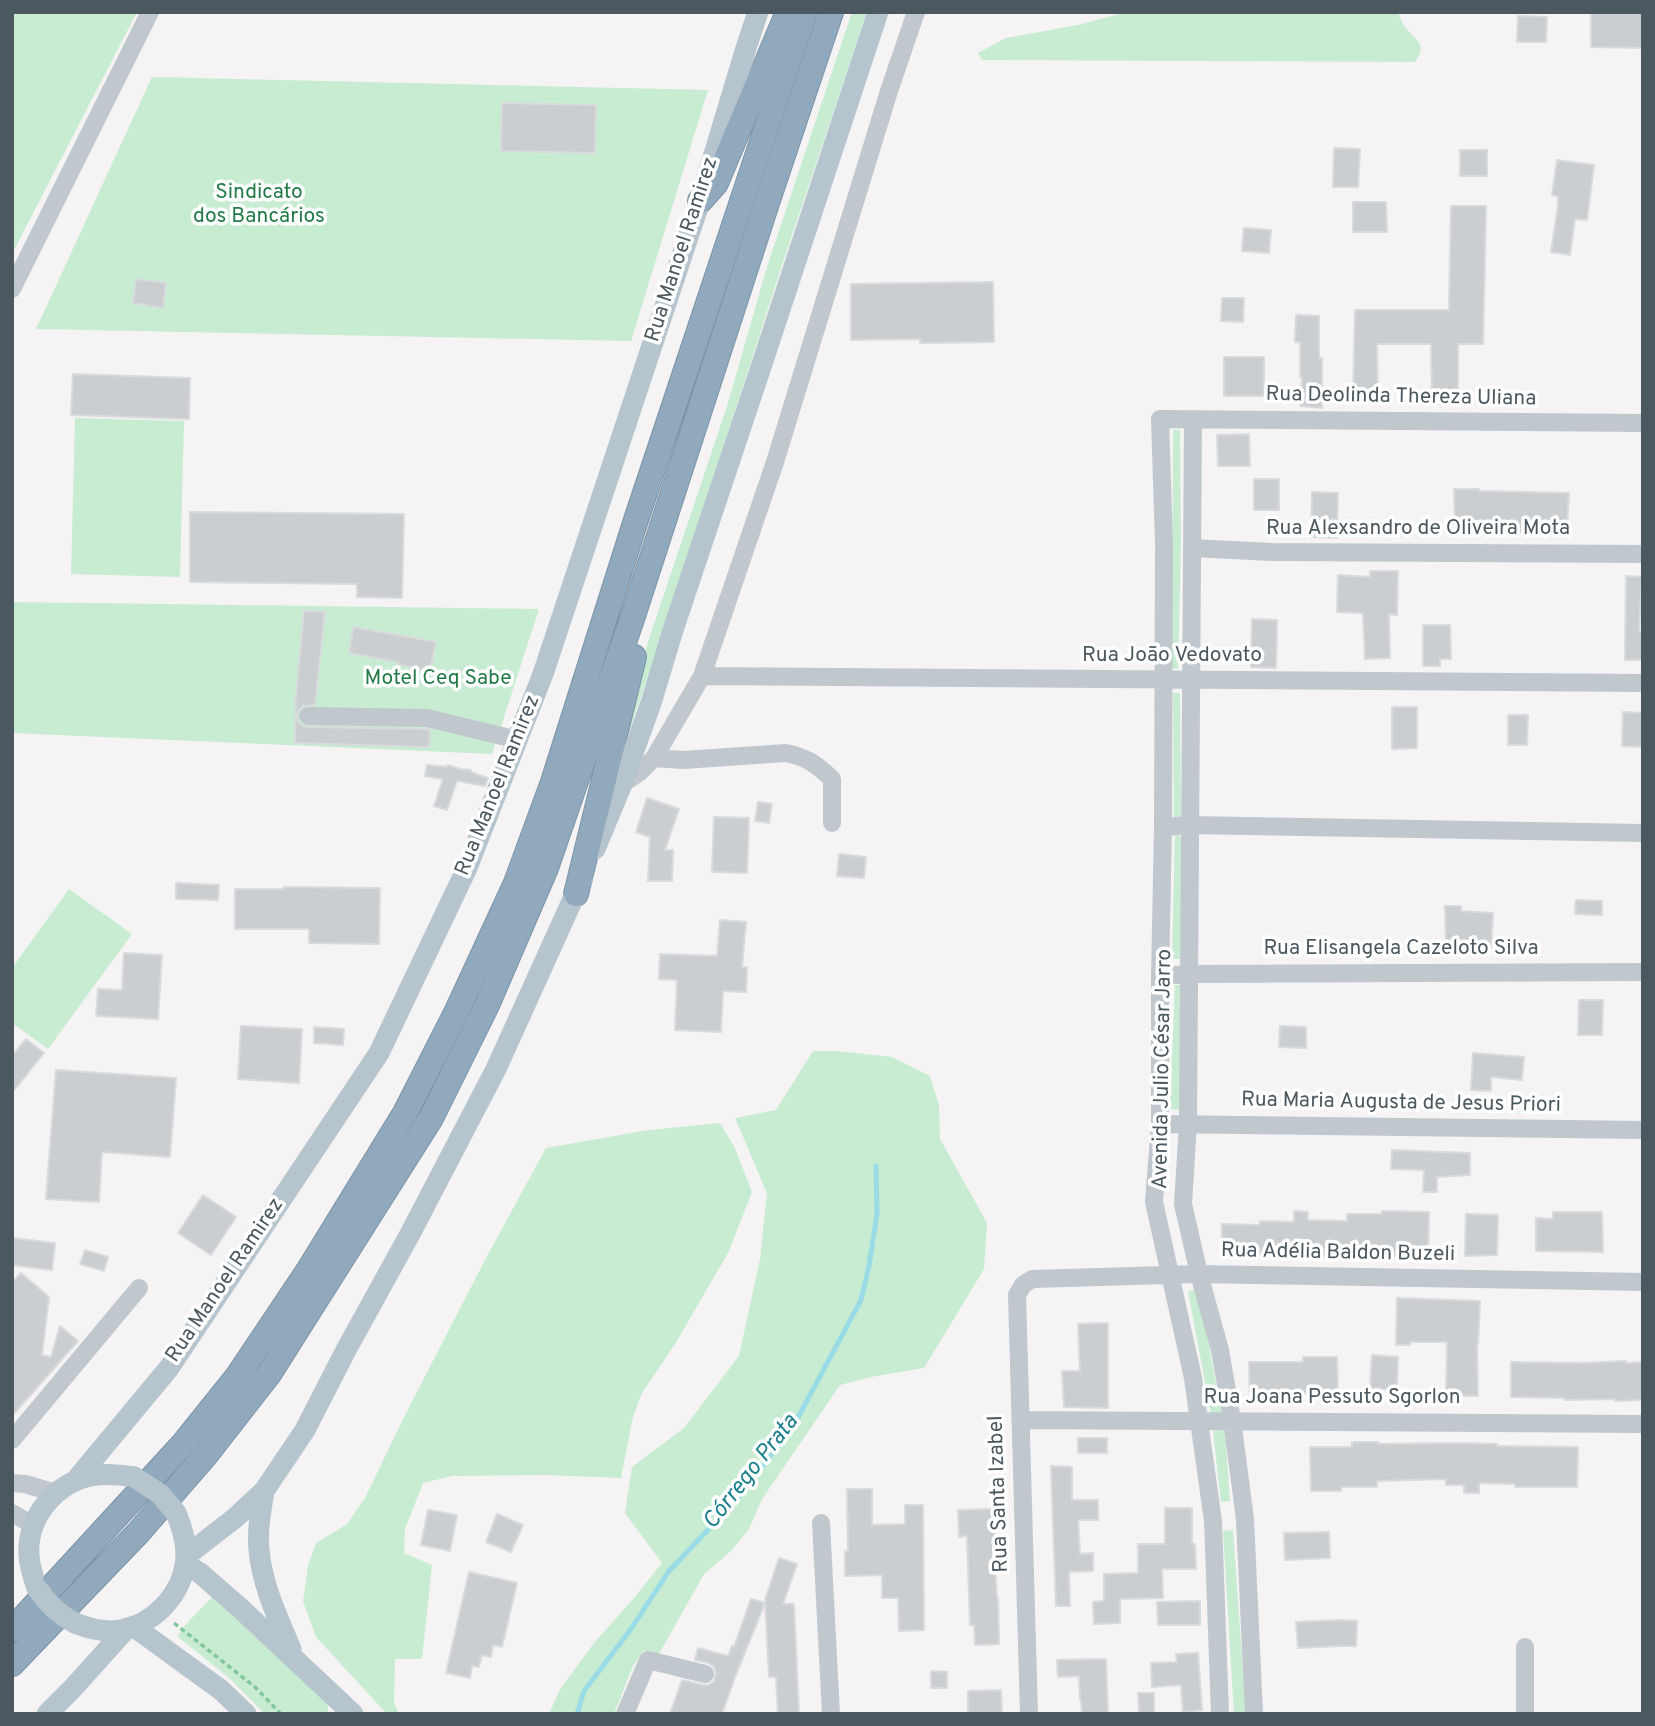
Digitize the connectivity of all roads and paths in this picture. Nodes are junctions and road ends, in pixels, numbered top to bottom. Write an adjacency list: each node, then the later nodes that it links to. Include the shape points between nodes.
1 (150, 12): 9 (street)
2 (758, 12): 8 (main road, Rua Manoel Ramirez)
3 (788, 12): 8 (highway, via 716,183)
4 (805, 12): 58 (highway, via 553,782 516,883 468,988 405,1113 237,1377 184,1443)
5 (831, 12): 15 (highway)
6 (878, 12): 23 (main road)
7 (916, 12): 16 (street, via 775,462)
8 (700, 201): 21 (main road, Rua Manoel Ramirez)
9 (12, 289)
10 (1160, 419): 11 (street, Rua Deolinda Thereza Uliana); 17 (street, Avenida Julio César Jarro)
11 (1193, 419): 12 (street, Rua Deolinda Thereza Uliana); 13 (street, Avenida Julio César Jarro)
12 (1643, 423)
13 (1192, 548): 14 (street, Rua Alexsandro de Oliveira Mota); 18 (street, Avenida Julio César Jarro)
14 (1643, 554)
15 (632, 619): 28 (highway, via 638,643); 61 (highway, via 546,868 487,1005 431,1118 269,1374 138,1533)
16 (702, 677): 17 (street, Rua João Vedovato); 22 (street)
17 (1163, 680): 18 (street, Rua João Vedovato); 26 (street, Avenida Julio César Jarro)
18 (1191, 680): 19 (street, Rua João Vedovato); 25 (street, Avenida Julio César Jarro)
19 (1643, 683)
20 (308, 716): 21 (street, via 427,718)
21 (518, 740): 45 (main road, Rua Manoel Ramirez, via 467,868 379,1053 169,1367)
22 (654, 758): 23 (street); 24 (street, via 802,756 832,779)
23 (622, 785): 28 (main road)
24 (832, 823)
25 (1190, 825): 26 (street); 27 (street); 30 (street, Avenida Julio César Jarro)
26 (1163, 827): 31 (street, Avenida Julio César Jarro)
27 (1643, 833)
28 (576, 894): 47 (main road, via 496,1069 410,1234 304,1430)
29 (1643, 972): 30 (street, Rua Elisangela Cazeloto Silva)
30 (1190, 974): 31 (street, Rua Elisangela Cazeloto Silva); 33 (street, Avenida Julio César Jarro)
31 (1160, 976): 32 (street, Avenida Julio César Jarro)
32 (1160, 1124): 33 (street, Rua Maria Augusta de Jesus Priori); 36 (street, Avenida Julio César Jarro, via 1154,1202)
33 (1188, 1124): 34 (street, Rua Maria Augusta de Jesus Priori); 35 (street, Avenida Julio César Jarro, via 1183,1204)
34 (1643, 1130)
35 (1199, 1274): 36 (street, Rua Adélia Baldon Buzeli); 38 (street, Rua Adélia Baldon Buzeli); 42 (street, Avenida Julio César Jarro, via 1220,1350)
36 (1170, 1275): 37 (street, Rua Adélia Baldon Buzeli); 41 (street, Avenida Julio César Jarro)
37 (1032, 1279): 40 (street, Rua Santa Izabel, via 1017,1296)
38 (1643, 1282)
39 (139, 1288): 44 (street)
40 (1021, 1420): 41 (street, Rua Joana Pessuto Sgorlon); 69 (street, Rua Santa Izabel)
41 (1199, 1420): 42 (street, Rua Joana Pessuto Sgorlon); 51 (street, Avenida Julio César Jarro)
42 (1232, 1420): 43 (street, Rua Joana Pessuto Sgorlon); 50 (street, Avenida Julio César Jarro)
43 (1643, 1424)
44 (12, 1440)
45 (76, 1480): 48 (main road); 55 (main road, bridge, via 94,1475 134,1477 160,1494 176,1513)
46 (12, 1483): 48 (street)
47 (264, 1490): 55 (main road); 60 (main road, via 261,1566)
48 (56, 1493): 53 (main road)
49 (12, 1513): 53 (street)
50 (1245, 1519): 51 (street); 71 (street, Avenida Julio César Jarro)
51 (1213, 1521): 70 (street, Avenida Julio César Jarro)
52 (821, 1522): 68 (street)
53 (33, 1527): 54 (main road); 57 (main road, bridge, via 31,1571 37,1588 59,1615 93,1629)
54 (12, 1543)
55 (186, 1560): 56 (main road, via 179,1584); 60 (main road)
56 (160, 1609): 57 (main road); 65 (path)
57 (130, 1627): 63 (main road); 64 (main road, via 220,1690)
58 (12, 1630)
59 (1525, 1647): 72 (street)
60 (294, 1657): 66 (main road)
61 (12, 1664)
62 (705, 1674): 67 (street, via 648,1660)
63 (47, 1714)
64 (246, 1714)
65 (281, 1714)
66 (353, 1714)
67 (625, 1714)
68 (831, 1714)
69 (1029, 1714)
70 (1220, 1714)
71 (1254, 1714)
72 (1525, 1714)

